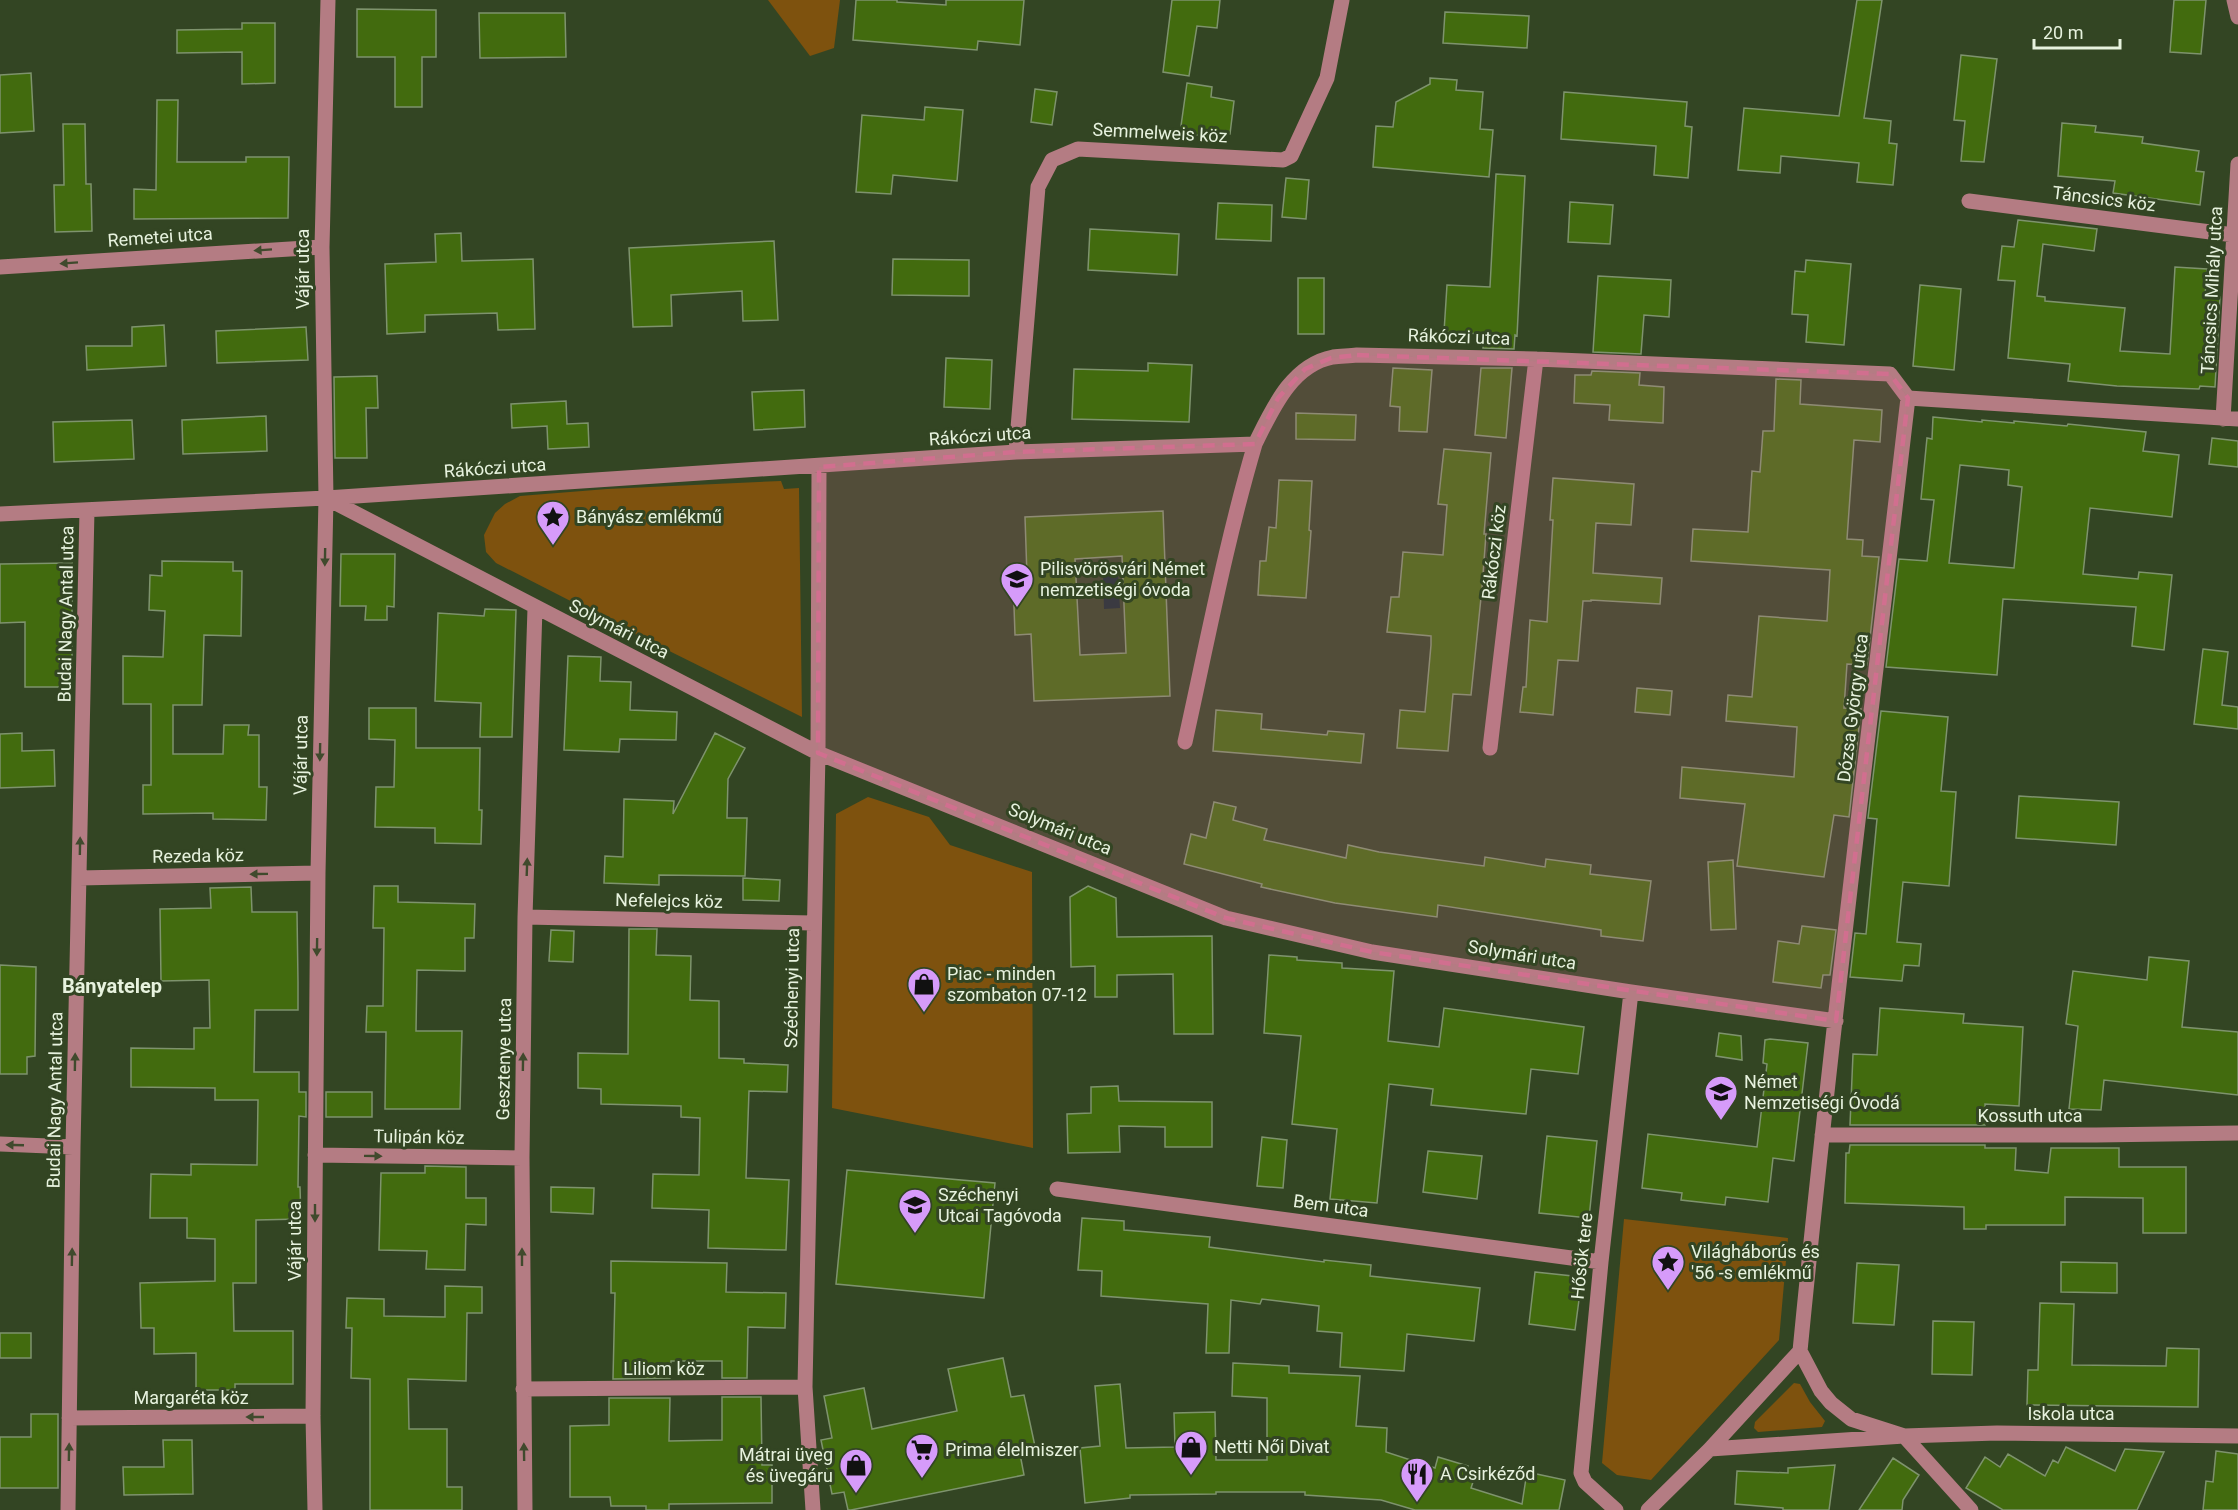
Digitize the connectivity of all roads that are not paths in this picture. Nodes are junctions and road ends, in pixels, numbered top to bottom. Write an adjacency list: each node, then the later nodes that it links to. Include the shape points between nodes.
1 (328, 0): 8 (street, Vájár utca)
2 (1342, 0): 14 (street, Semmelweis köz, via 1327,78 1291,156 1283,160 1078,149 1052,160 1038,187)
3 (2234, 0): 4 (street)
4 (2238, 17)
5 (2238, 164): 7 (street, Táncsics Mihály utca)
6 (1968, 201): 7 (street, Táncsics köz)
7 (2234, 235): 12 (street, Táncsics Mihály utca)
8 (322, 247): 9 (street, Remetei utca, one-way to 9); 16 (street, Vájár utca)
9 (0, 267)
10 (1536, 359): 11 (street, Rákóczi utca, via 1890,374); 13 (street, Rákóczi utca, via 1401,355 1331,358 1305,369 1278,398); 21 (street, Rákóczi köz)
11 (1908, 398): 12 (street); 28 (street, Dózsa György utca)
12 (2231, 419)
13 (1256, 444): 14 (street, Rákóczi utca); 20 (street)
14 (1016, 452): 15 (street, Rákóczi utca)
15 (819, 467): 16 (street, Rákóczi utca); 22 (street, Széchenyi utca)
16 (326, 498): 17 (street, Rákóczi utca); 19 (street, Solymári utca); 23 (street, Vájár utca, one-way to 23)
17 (87, 510): 18 (street, Rákóczi utca); 24 (street, Budai Nagy Antal utca, one-way to 17)
18 (0, 514)
19 (535, 608): 22 (street, Solymári utca); 25 (street, Gesztenye utca, one-way to 19)
20 (1185, 742)
21 (1490, 748)
22 (818, 753): 26 (street, Széchenyi utca); 27 (street, Solymári utca, via 1226,918 1372,952)
23 (318, 873): 24 (street, Rezeda köz, one-way to 24); 33 (street, Vájár utca, one-way to 33)
24 (79, 878): 32 (street, Budai Nagy Antal utca, one-way to 24)
25 (525, 917): 26 (street, Nefelejcs köz); 34 (street, Gesztenye utca, one-way to 25)
26 (813, 923): 38 (street, Széchenyi utca)
27 (1631, 992): 28 (street, Solymári utca); 36 (street, Hősök tere)
28 (1836, 1021): 30 (street, Dózsa György utca)
29 (2238, 1133): 30 (street, Kossuth utca)
30 (1822, 1135): 37 (street, Dózsa György utca)
31 (0, 1144): 32 (street, one-way to 31)
32 (73, 1147): 41 (street, Budai Nagy Antal utca, one-way to 32)
33 (315, 1155): 34 (street, Tulipán köz, one-way to 34); 40 (street, Vájár utca, one-way to 40)
34 (522, 1158): 39 (street, Gesztenye utca, one-way to 34)
35 (1057, 1190): 36 (street, Bem utca)
36 (1600, 1262): 49 (street, Hősök tere, via 1581,1473 1584,1482)
37 (1800, 1351): 42 (street, via 1831,1403 1851,1419); 44 (street)
38 (805, 1387): 39 (street, Liliom köz); 48 (street, Széchenyi utca)
39 (523, 1389): 47 (street, Gesztenye utca, one-way to 39)
40 (313, 1416): 41 (street, Margaréta köz, one-way to 41); 46 (street, Vájár utca)
41 (69, 1418): 45 (street, Budai Nagy Antal utca, one-way to 41)
42 (1904, 1436): 43 (street, Iskola utca); 44 (street); 51 (street)
43 (2238, 1436)
44 (1710, 1449): 50 (street)
45 (68, 1510)
46 (315, 1510)
47 (525, 1510)
48 (813, 1510)
49 (1616, 1510)
50 (1648, 1510)
51 (1971, 1510)

